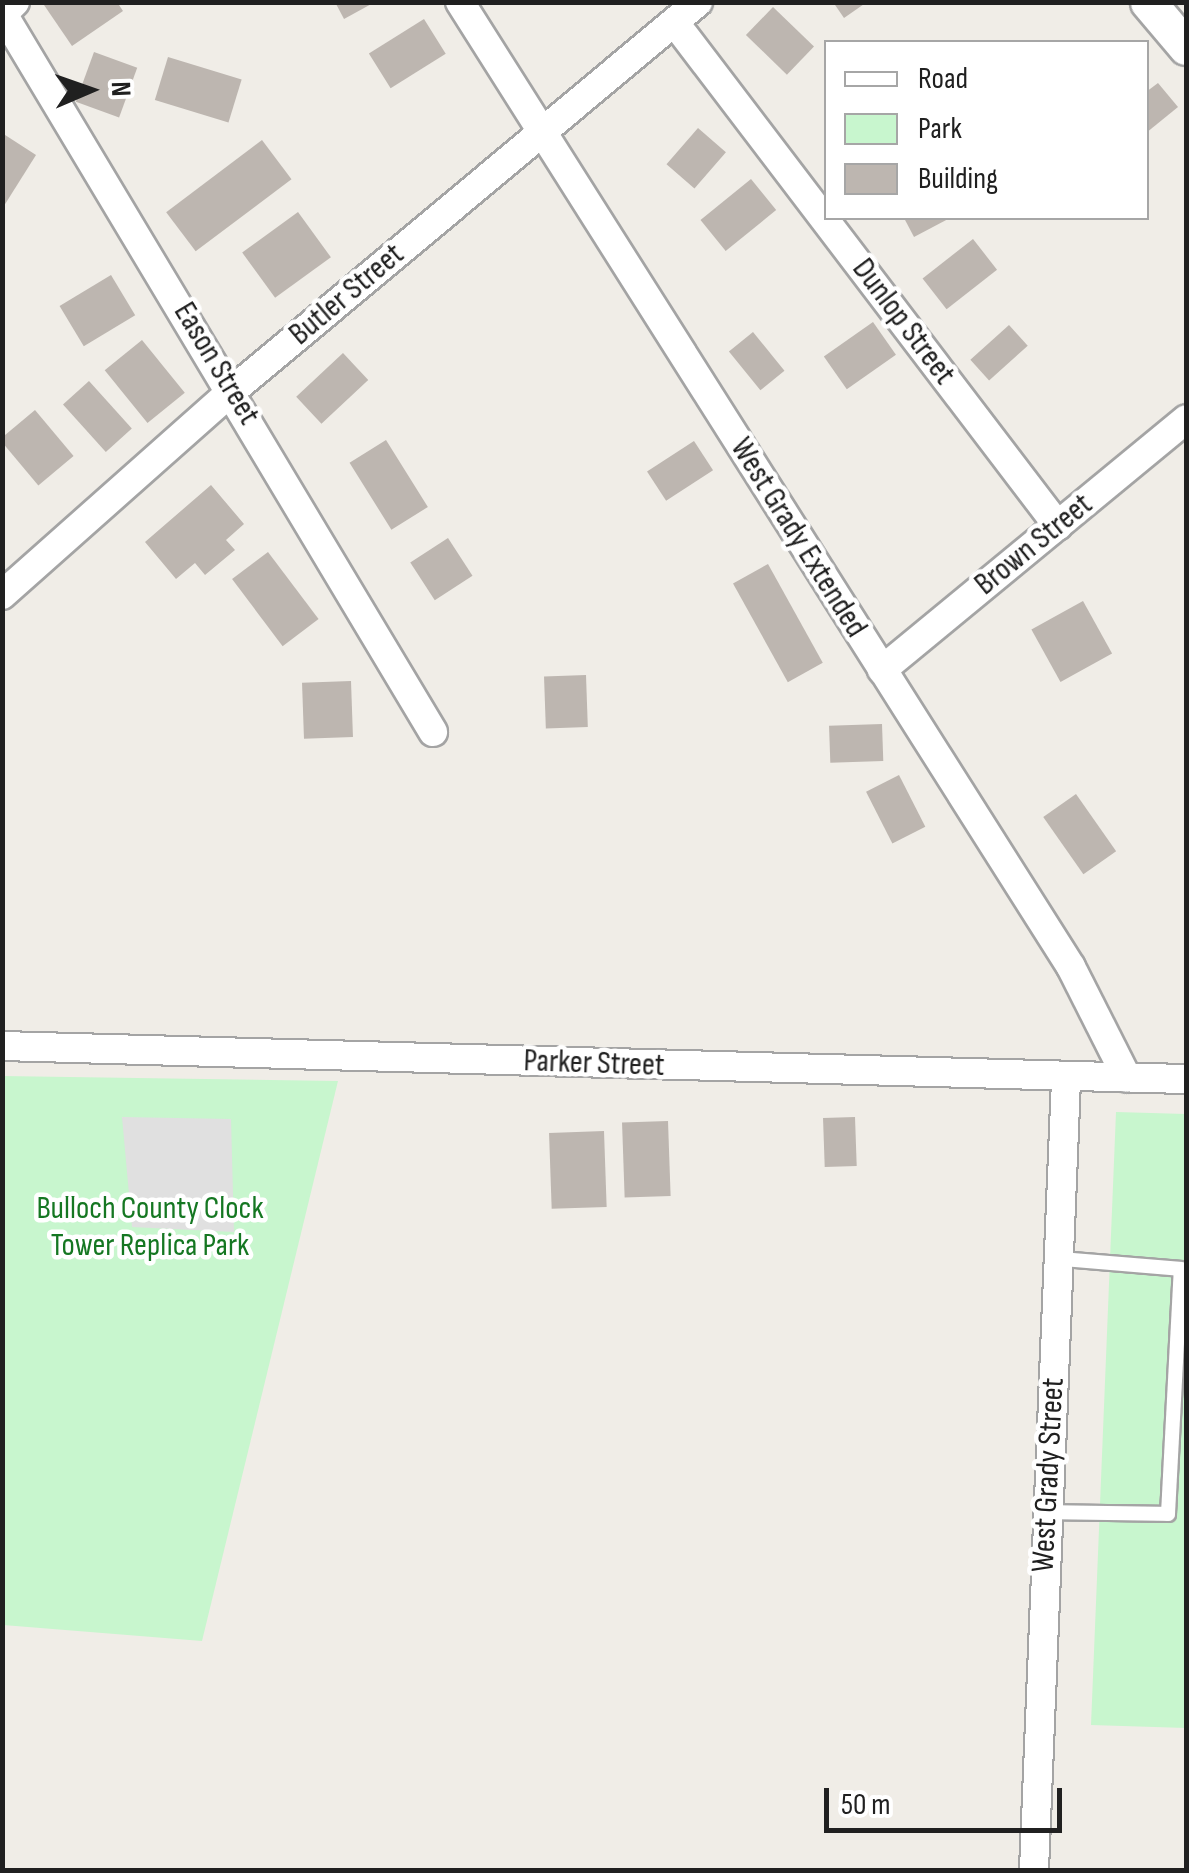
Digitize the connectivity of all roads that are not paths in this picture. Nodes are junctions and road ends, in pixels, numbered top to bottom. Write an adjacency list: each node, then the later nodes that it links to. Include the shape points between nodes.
1 (16, 2): 10 (street, Eason Street, via 3,14)
2 (460, 2): 7 (street, West Grady Extended)
3 (698, 2): 5 (street, Butler Street)
4 (1148, 2): 6 (street)
5 (675, 23): 7 (street, Butler Street); 8 (street, Dunlop Street)
6 (1186, 48)
7 (541, 131): 10 (street, Butler Street); 14 (street, West Grady Extended)
8 (824, 219)
9 (825, 220): 12 (street, Dunlop Street)
10 (232, 391): 13 (street, Butler Street); 15 (street, Eason Street)
11 (1186, 419): 12 (street, Brown Street)
12 (1058, 526): 14 (street, Brown Street)
13 (2, 595)
14 (882, 670): 17 (street, West Grady Extended, via 1071,967)
15 (433, 732)
16 (2, 1046): 18 (street, Parker Street)
17 (1128, 1078): 18 (street, Parker Street); 19 (street, Parker Street)
18 (1066, 1079): 20 (street, West Grady Street)
19 (1186, 1080)
20 (1061, 1260): 21 (street, West Grady Street); 21 (lane, via 1181,1269 1168,1514)
21 (1047, 1512): 22 (street, West Grady Street)
22 (1034, 1870)

